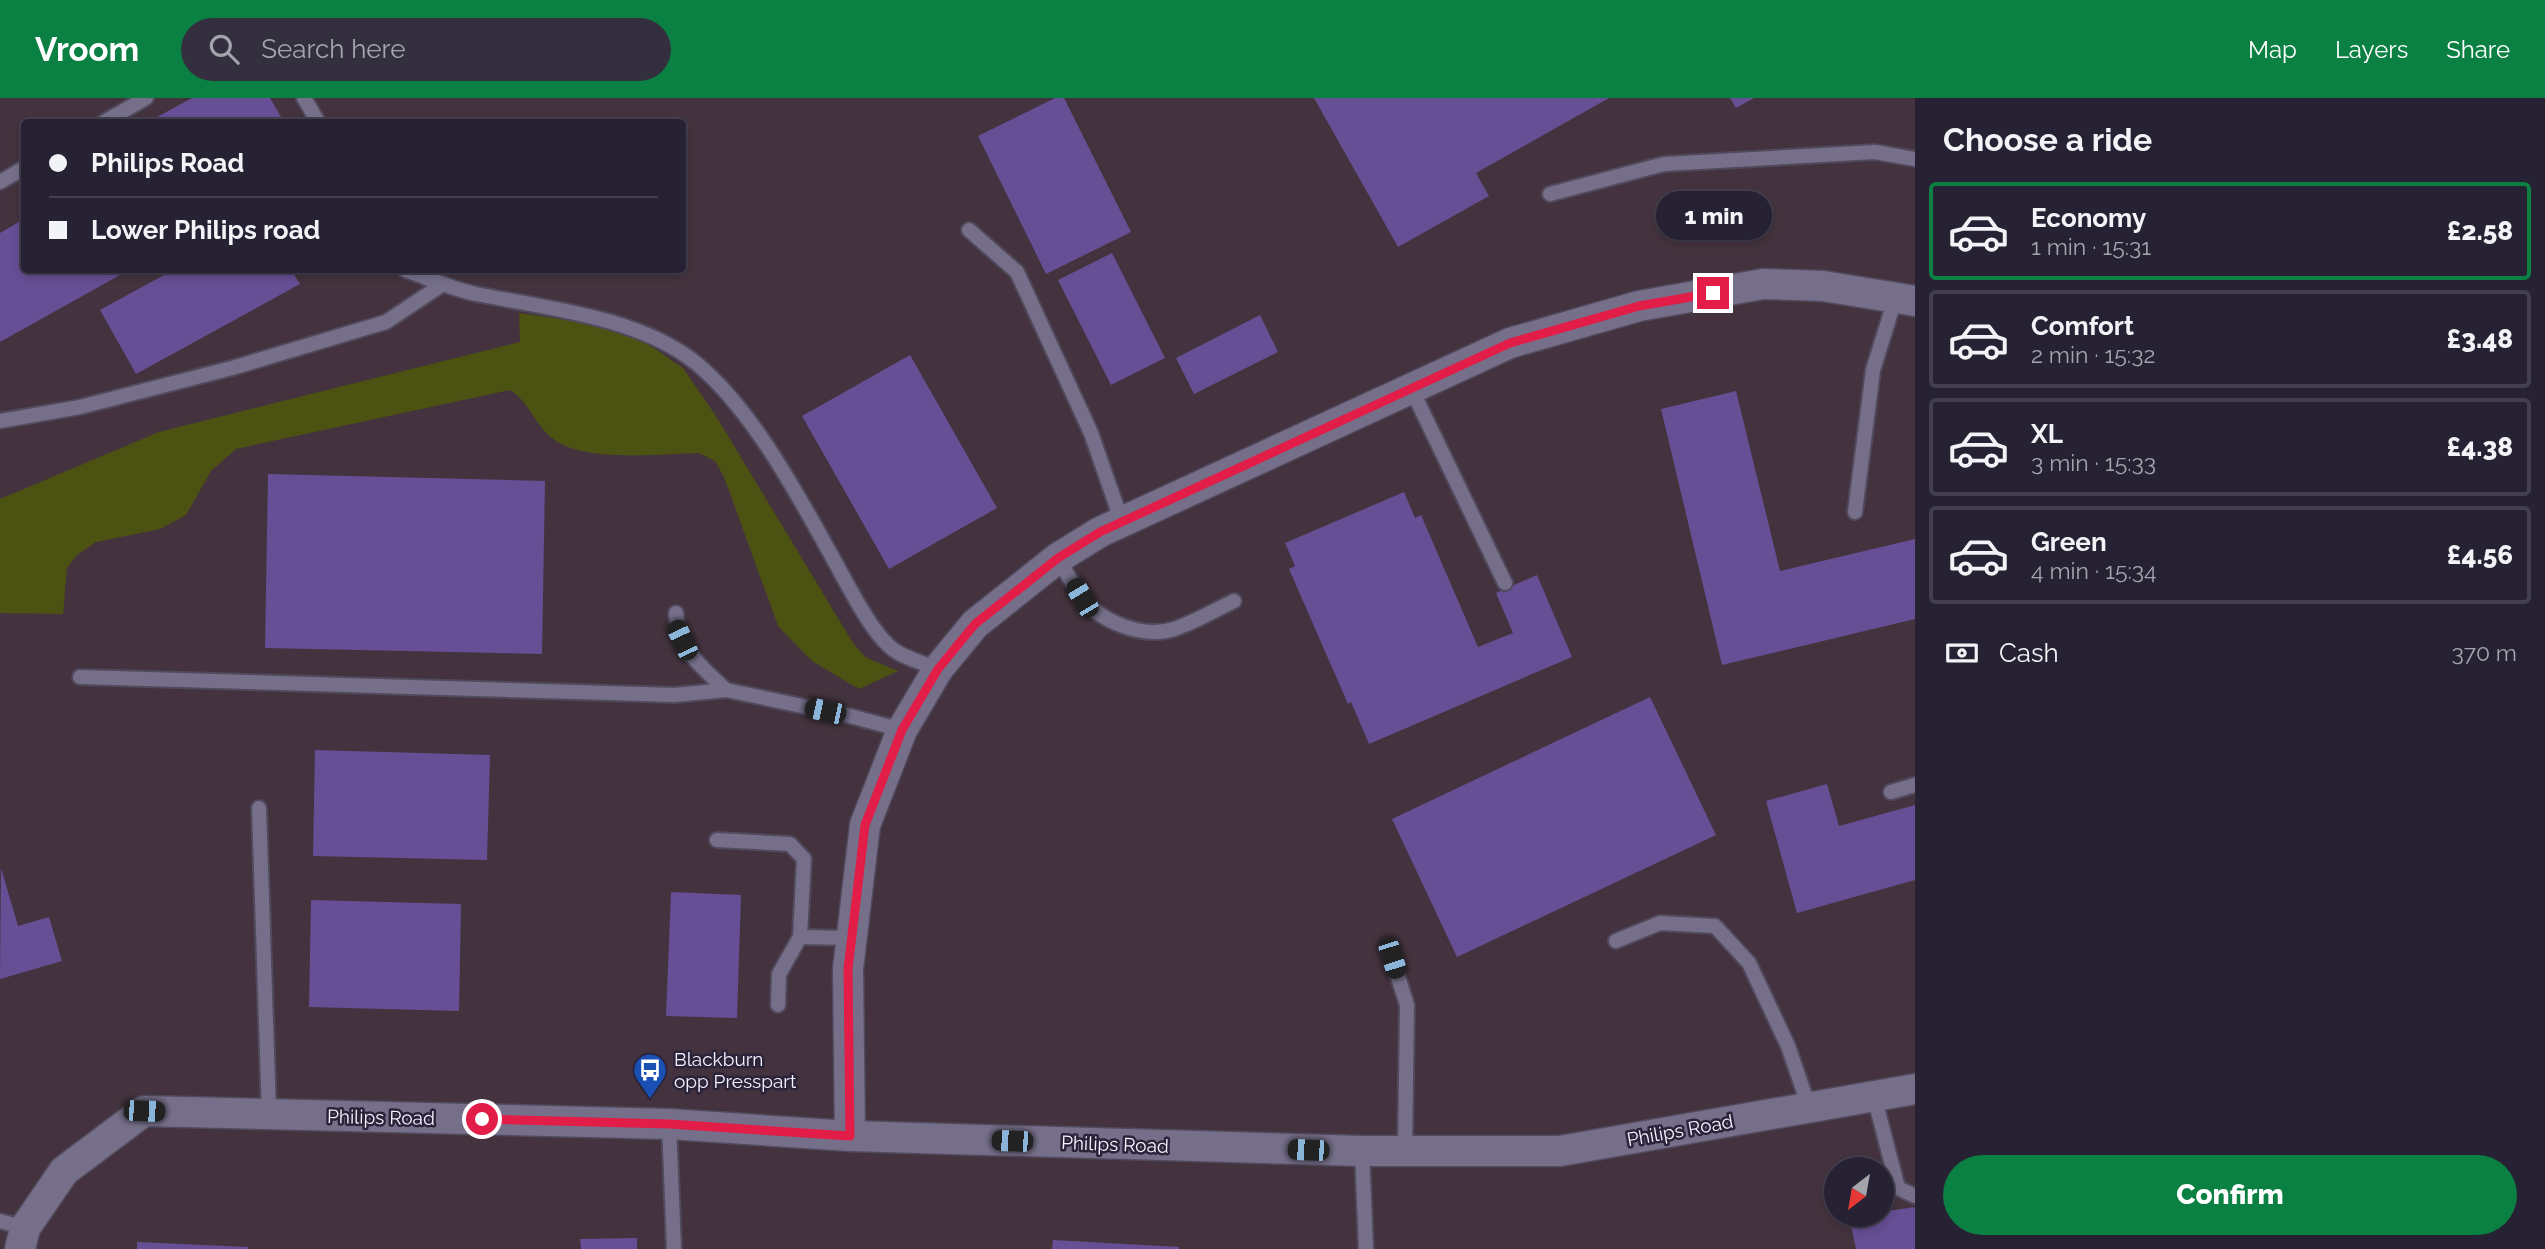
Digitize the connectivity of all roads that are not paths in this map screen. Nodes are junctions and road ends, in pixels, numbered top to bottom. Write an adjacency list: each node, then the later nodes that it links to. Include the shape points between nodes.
1 (146, 98): 3 (lane)
2 (304, 98): 4 (lane)
3 (109, 119)
4 (316, 119)
5 (1915, 159): 8 (lane, via 1875,152 1664,164)
6 (21, 170): 7 (lane)
7 (0, 182)
8 (1550, 194)
9 (969, 230): 16 (lane, via 1017,272 1091,433)
10 (413, 273): 11 (lane)
11 (443, 284): 14 (lane, via 386,322 80,407); 21 (lane, via 645,332 694,362 729,393 755,429 868,621 894,650)
12 (1906, 298): 13 (street, via 1824,286 1763,284 1639,306 1510,343); 15 (lane, via 1873,370)
13 (1411, 388): 16 (street); 18 (lane)
14 (0, 421)
15 (1855, 512)
16 (1122, 522): 17 (street)
17 (1058, 558): 19 (lane, via 1082,598 1124,626 1174,629); 21 (street, via 975,624)
18 (1505, 583)
19 (1234, 601)
20 (676, 613): 23 (lane, via 676,626 689,654)
21 (938, 669): 24 (street)
22 (80, 677): 23 (lane, via 675,695)
23 (726, 690): 24 (lane)
24 (902, 730): 30 (street, via 865,825)
25 (1915, 785): 26 (lane)
26 (1891, 792)
27 (259, 807): 37 (lane)
28 (716, 840): 29 (lane, via 790,844 804,859)
29 (800, 937): 30 (lane); 33 (lane, via 779,974)
30 (852, 938): 39 (street, via 848,969)
31 (1616, 941): 36 (lane, via 1660,923 1715,926 1749,963 1788,1046)
32 (1392, 958): 41 (lane, via 1407,1004)
33 (778, 1005)
34 (1915, 1089): 35 (street, Philips Road)
35 (1874, 1096): 36 (street, Philips Road); 42 (lane, via 1898,1188)
36 (1809, 1107): 41 (street, Philips Road, via 1560,1151)
37 (269, 1114): 38 (street, Philips Road); 43 (street, Philips Road, via 144,1111 64,1171)
38 (669, 1124): 39 (street, Philips Road); 44 (lane)
39 (850, 1136): 40 (street, Philips Road)
40 (1362, 1151): 41 (street, Philips Road); 45 (lane)
41 (1405, 1151)
42 (1915, 1196)
43 (15, 1233)
44 (674, 1249)
45 (1366, 1249)

